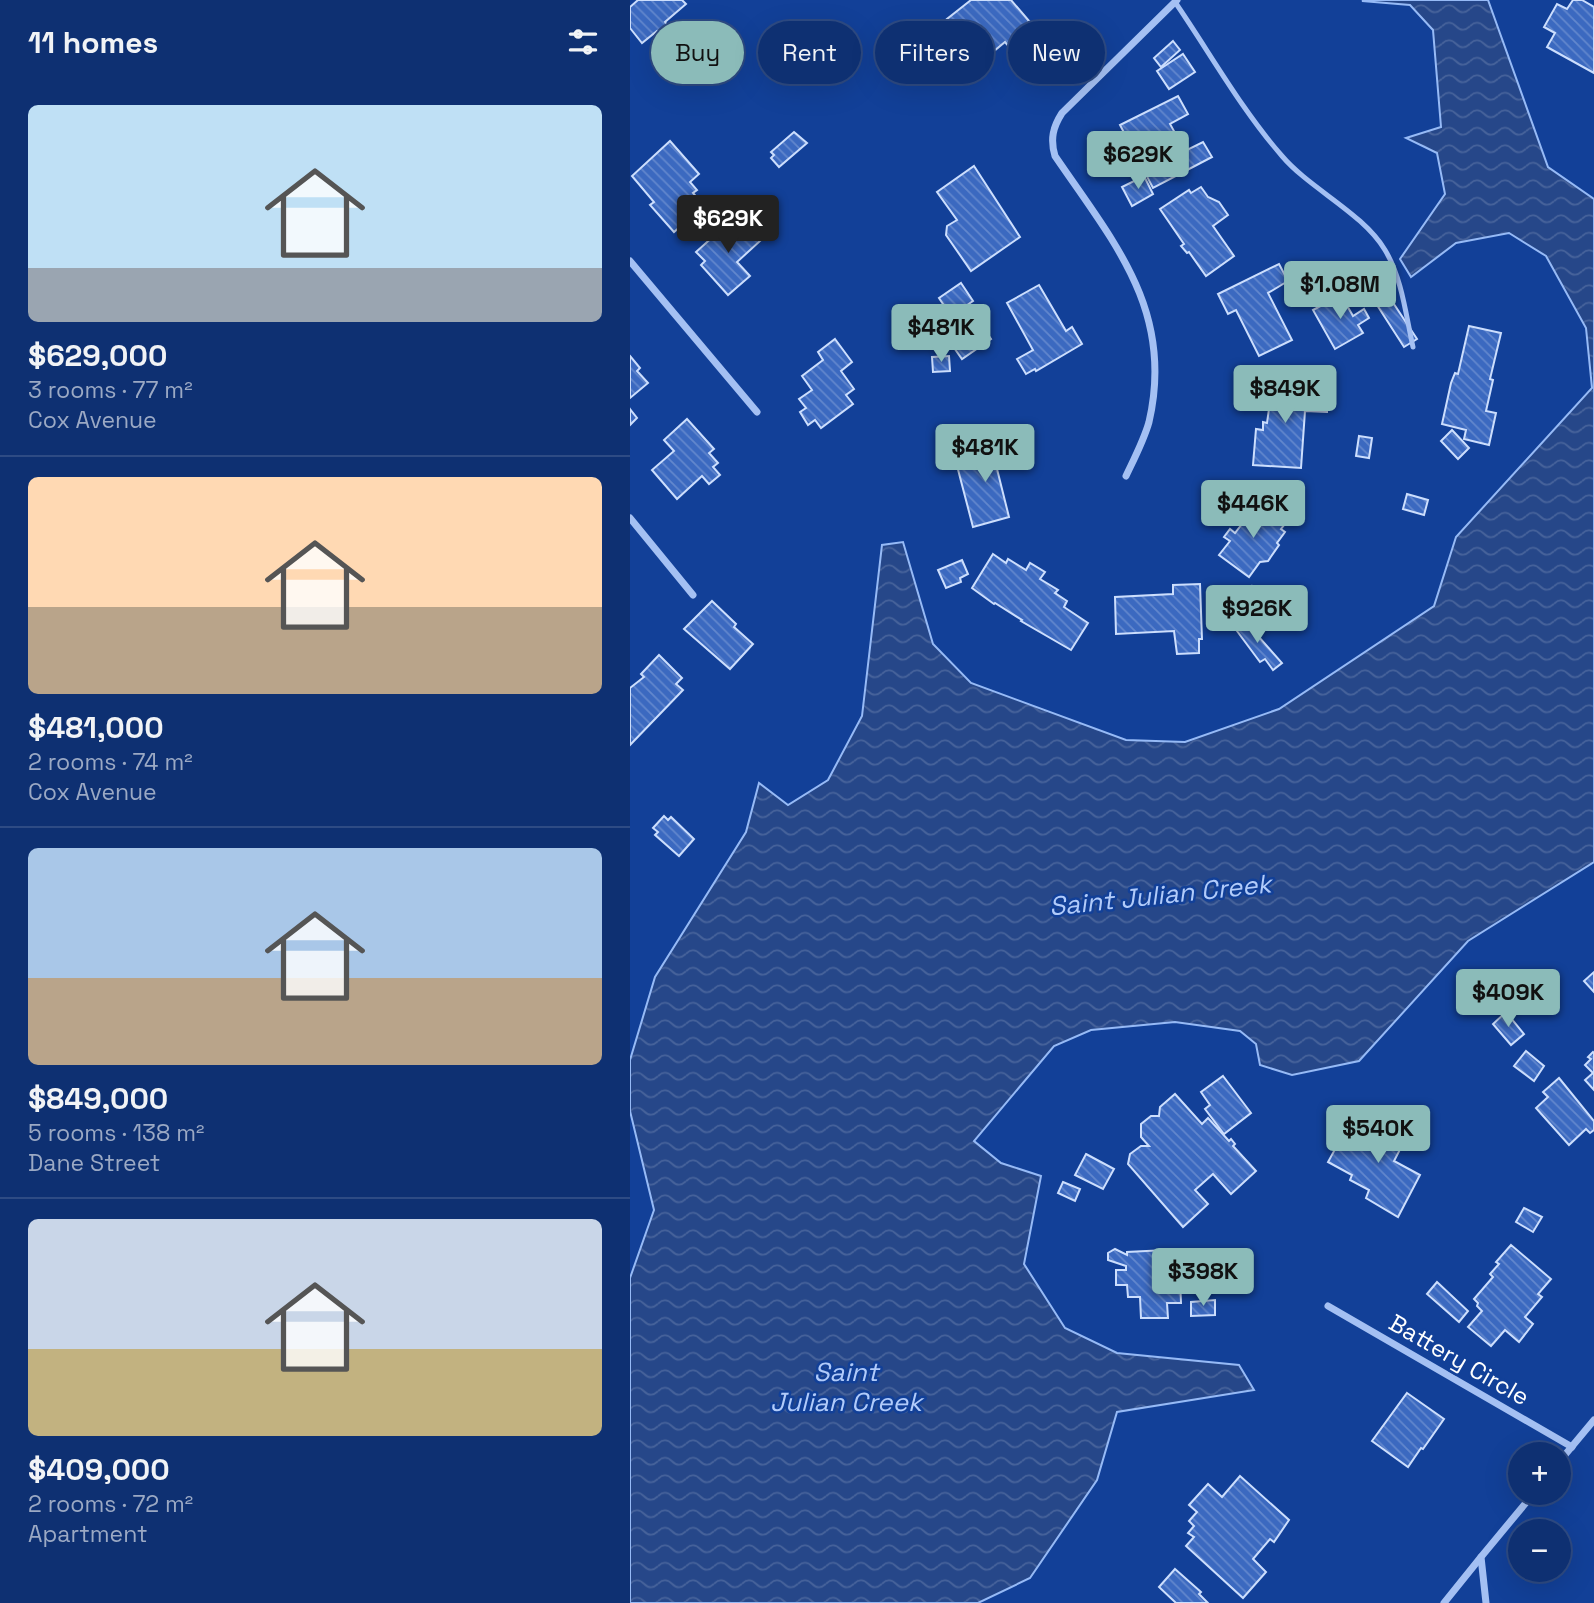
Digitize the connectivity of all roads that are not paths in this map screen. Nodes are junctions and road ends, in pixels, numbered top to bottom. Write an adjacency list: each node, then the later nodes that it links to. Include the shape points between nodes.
1 (1176, 1): 3 (lane, via 1283,158 1384,248 1395,271); 5 (street, via 1062,113 1054,126 1052,144 1055,156 1133,276 1153,335 1155,388 1148,424)
2 (630, 261): 4 (street)
3 (1413, 347)
4 (757, 412)
5 (1126, 476)
6 (630, 518): 7 (street)
7 (693, 594)
8 (1328, 1306): 10 (street, Battery Circle)
9 (1594, 1420): 10 (street)
10 (1572, 1447)
11 (1524, 1505): 12 (street)
12 (1481, 1557): 13 (street); 14 (street)
13 (1444, 1603)
14 (1486, 1603)

